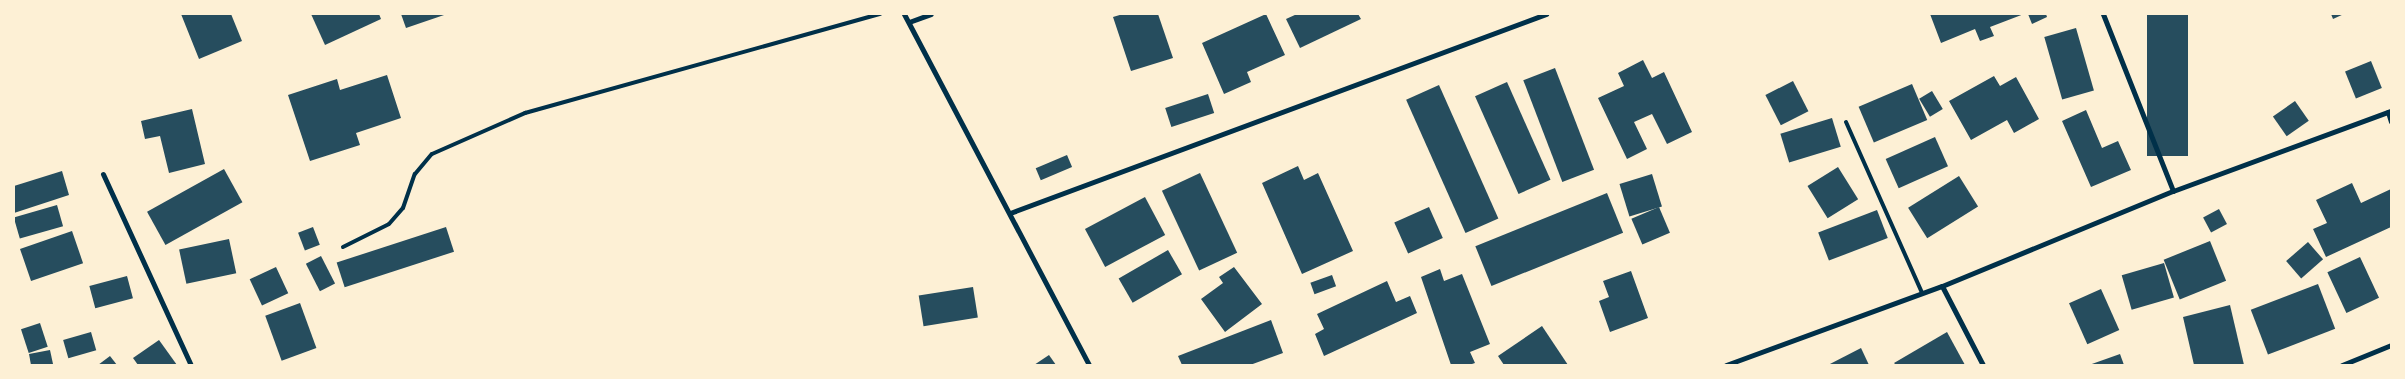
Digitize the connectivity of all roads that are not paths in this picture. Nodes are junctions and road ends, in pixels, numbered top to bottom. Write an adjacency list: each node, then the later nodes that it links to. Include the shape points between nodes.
1 (880, 14): 13 (lane, via 526,113 432,154 416,174 403,208 389,224)
2 (904, 14): 6 (street)
3 (931, 14): 6 (street)
4 (1546, 14): 12 (street)
5 (2103, 14): 11 (street)
6 (909, 22): 12 (street)
7 (2390, 111): 9 (street); 11 (street)
8 (1846, 122): 15 (lane)
9 (2391, 122)
10 (103, 174): 17 (street)
11 (2173, 191): 14 (street)
12 (1010, 213): 18 (street)
13 (343, 247)
14 (1942, 286): 15 (street); 20 (street)
15 (1922, 293): 19 (street)
16 (2391, 344): 21 (street)
17 (191, 365)
18 (1089, 365)
19 (1726, 365)
20 (1983, 365)
21 (2342, 365)

